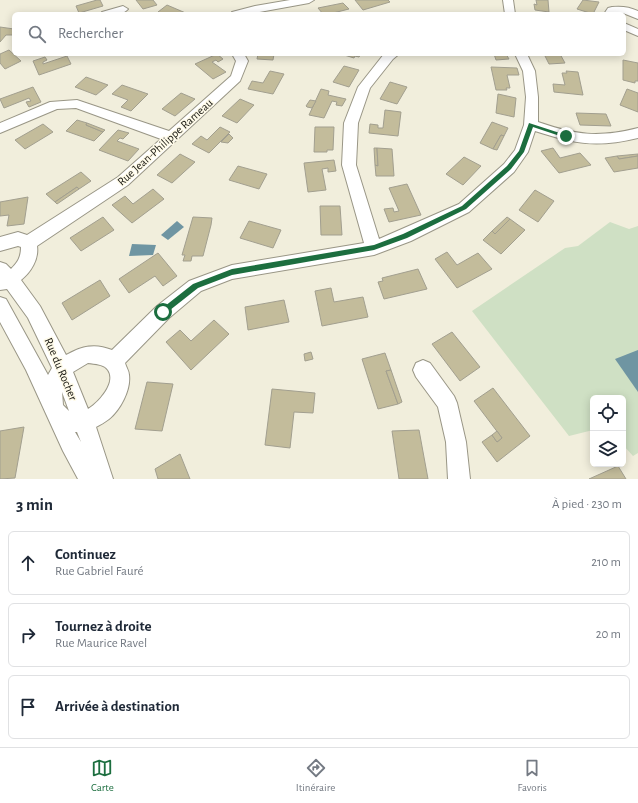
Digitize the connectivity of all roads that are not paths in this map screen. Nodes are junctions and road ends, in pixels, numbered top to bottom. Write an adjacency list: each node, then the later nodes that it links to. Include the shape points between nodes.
1 (307, 0): 5 (street); 6 (street)
2 (508, 0): 7 (street)
3 (123, 8): 4 (street)
4 (112, 12)
5 (244, 12)
6 (282, 12)
7 (510, 12)
8 (610, 12): 9 (street, via 622,9)
9 (638, 16)
10 (626, 27): 11 (street)
11 (638, 33)
12 (239, 56): 18 (street, Rue Jean-Philippe Rameau, via 242,61 236,78)
13 (389, 56): 21 (street, via 364,87 351,123 349,165)
14 (522, 56): 15 (street, via 529,71 532,97)
15 (531, 125): 17 (street, via 590,141 618,139); 21 (street, via 521,152 509,168 464,208)
16 (0, 128): 18 (street, via 54,106 77,104)
17 (638, 133)
18 (171, 137): 19 (street, Rue Jean-Philippe Rameau, via 123,181)
19 (28, 243): 20 (street, via 18,240); 22 (street, via 30,250 24,267)
20 (0, 244)
21 (374, 248): 24 (street, via 232,272 195,286 163,312)
22 (4, 277): 25 (street, Rue du Rocher, via 41,321)
23 (0, 305): 27 (street, Rue du Rocher, via 42,383)
24 (114, 361): 25 (street, via 106,356 88,354); 28 (street, via 120,373 115,397 104,411)
25 (62, 369): 27 (street, via 53,385); 28 (street, Rue du Rocher)
26 (423, 370): 31 (street, via 447,403 456,442)
27 (53, 409): 28 (street, via 65,420); 29 (street, Rue du Rocher)
28 (83, 421): 30 (street, Rue du Rocher, via 97,457)
29 (90, 479)
30 (102, 479)
31 (459, 479)

